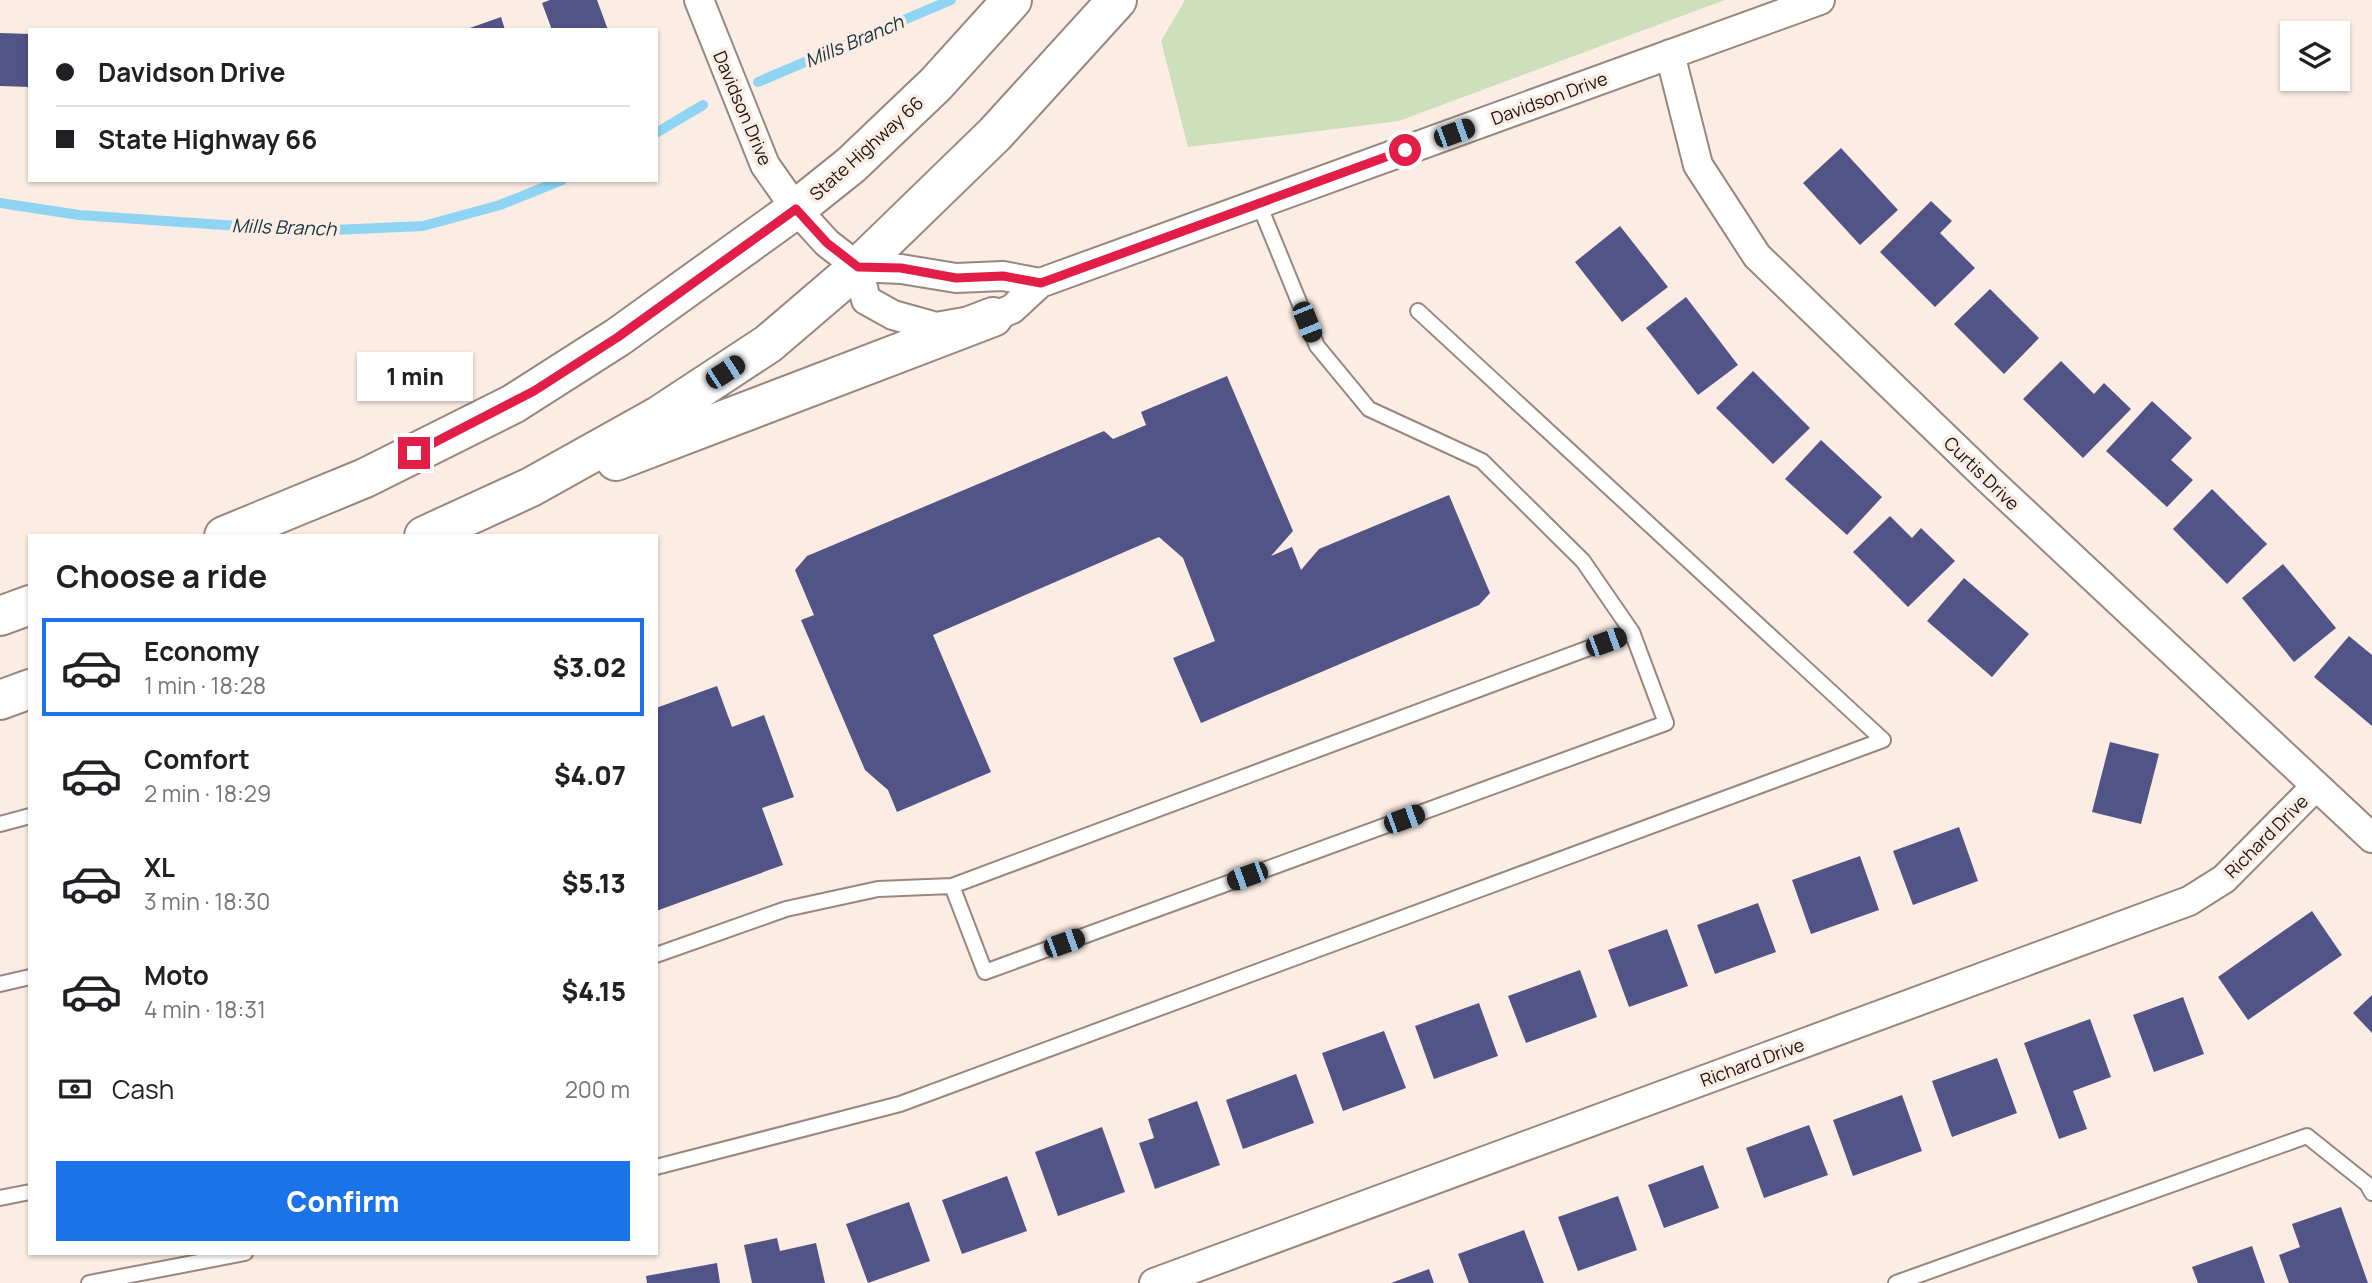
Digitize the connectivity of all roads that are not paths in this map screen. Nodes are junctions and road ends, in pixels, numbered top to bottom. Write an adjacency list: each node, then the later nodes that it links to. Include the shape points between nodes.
1 (699, 0): 7 (street, Davidson Drive, via 765,165)
2 (1012, 0): 7 (main road, State Highway 66, via 936,84 851,165)
3 (1116, 0): 8 (main road, via 995,134)
4 (1820, 0): 5 (street, Davidson Drive)
5 (1670, 54): 6 (street, Davidson Drive); 19 (street, Curtis Drive, via 1698,165 1757,256)
6 (1259, 204): 9 (street, Davidson Drive); 16 (lane, via 1317,346 1369,409 1482,461 1583,561)
7 (796, 209): 8 (street, Davidson Drive, via 827,243); 13 (main road, State Highway 66, via 618,337 513,404 365,478)
8 (858, 267): 9 (street, via 901,268 956,278 1003,276); 11 (street, Davidson Drive, via 866,300 893,315 936,327); 12 (main road, via 768,344 660,415 531,487)
9 (1041, 283): 11 (street, Davidson Drive, via 1012,309)
10 (1418, 311): 27 (lane, via 1882,740 900,1104)
11 (993, 317): 12 (main road)
12 (435, 530)
13 (229, 534)
14 (28, 607): 15 (main road)
15 (0, 616)
16 (1632, 632): 23 (lane); 23 (lane, via 1666,723 985,972)
17 (28, 690): 18 (main road)
18 (0, 700)
19 (2316, 786): 22 (street, Curtis Drive); 33 (street, Richard Drive, via 2224,880 2189,901)
20 (28, 817): 21 (lane)
21 (0, 824)
22 (2372, 838)
23 (952, 886): 24 (lane, via 878,889 786,909)
24 (658, 954)
25 (28, 977): 26 (lane)
26 (0, 984)
27 (658, 1166)
28 (28, 1192): 30 (lane)
29 (2372, 1194): 34 (lane, via 2367,1184 2307,1136)
30 (0, 1198)
31 (235, 1255): 32 (lane)
32 (89, 1283)
33 (1154, 1283)
34 (1896, 1283)

